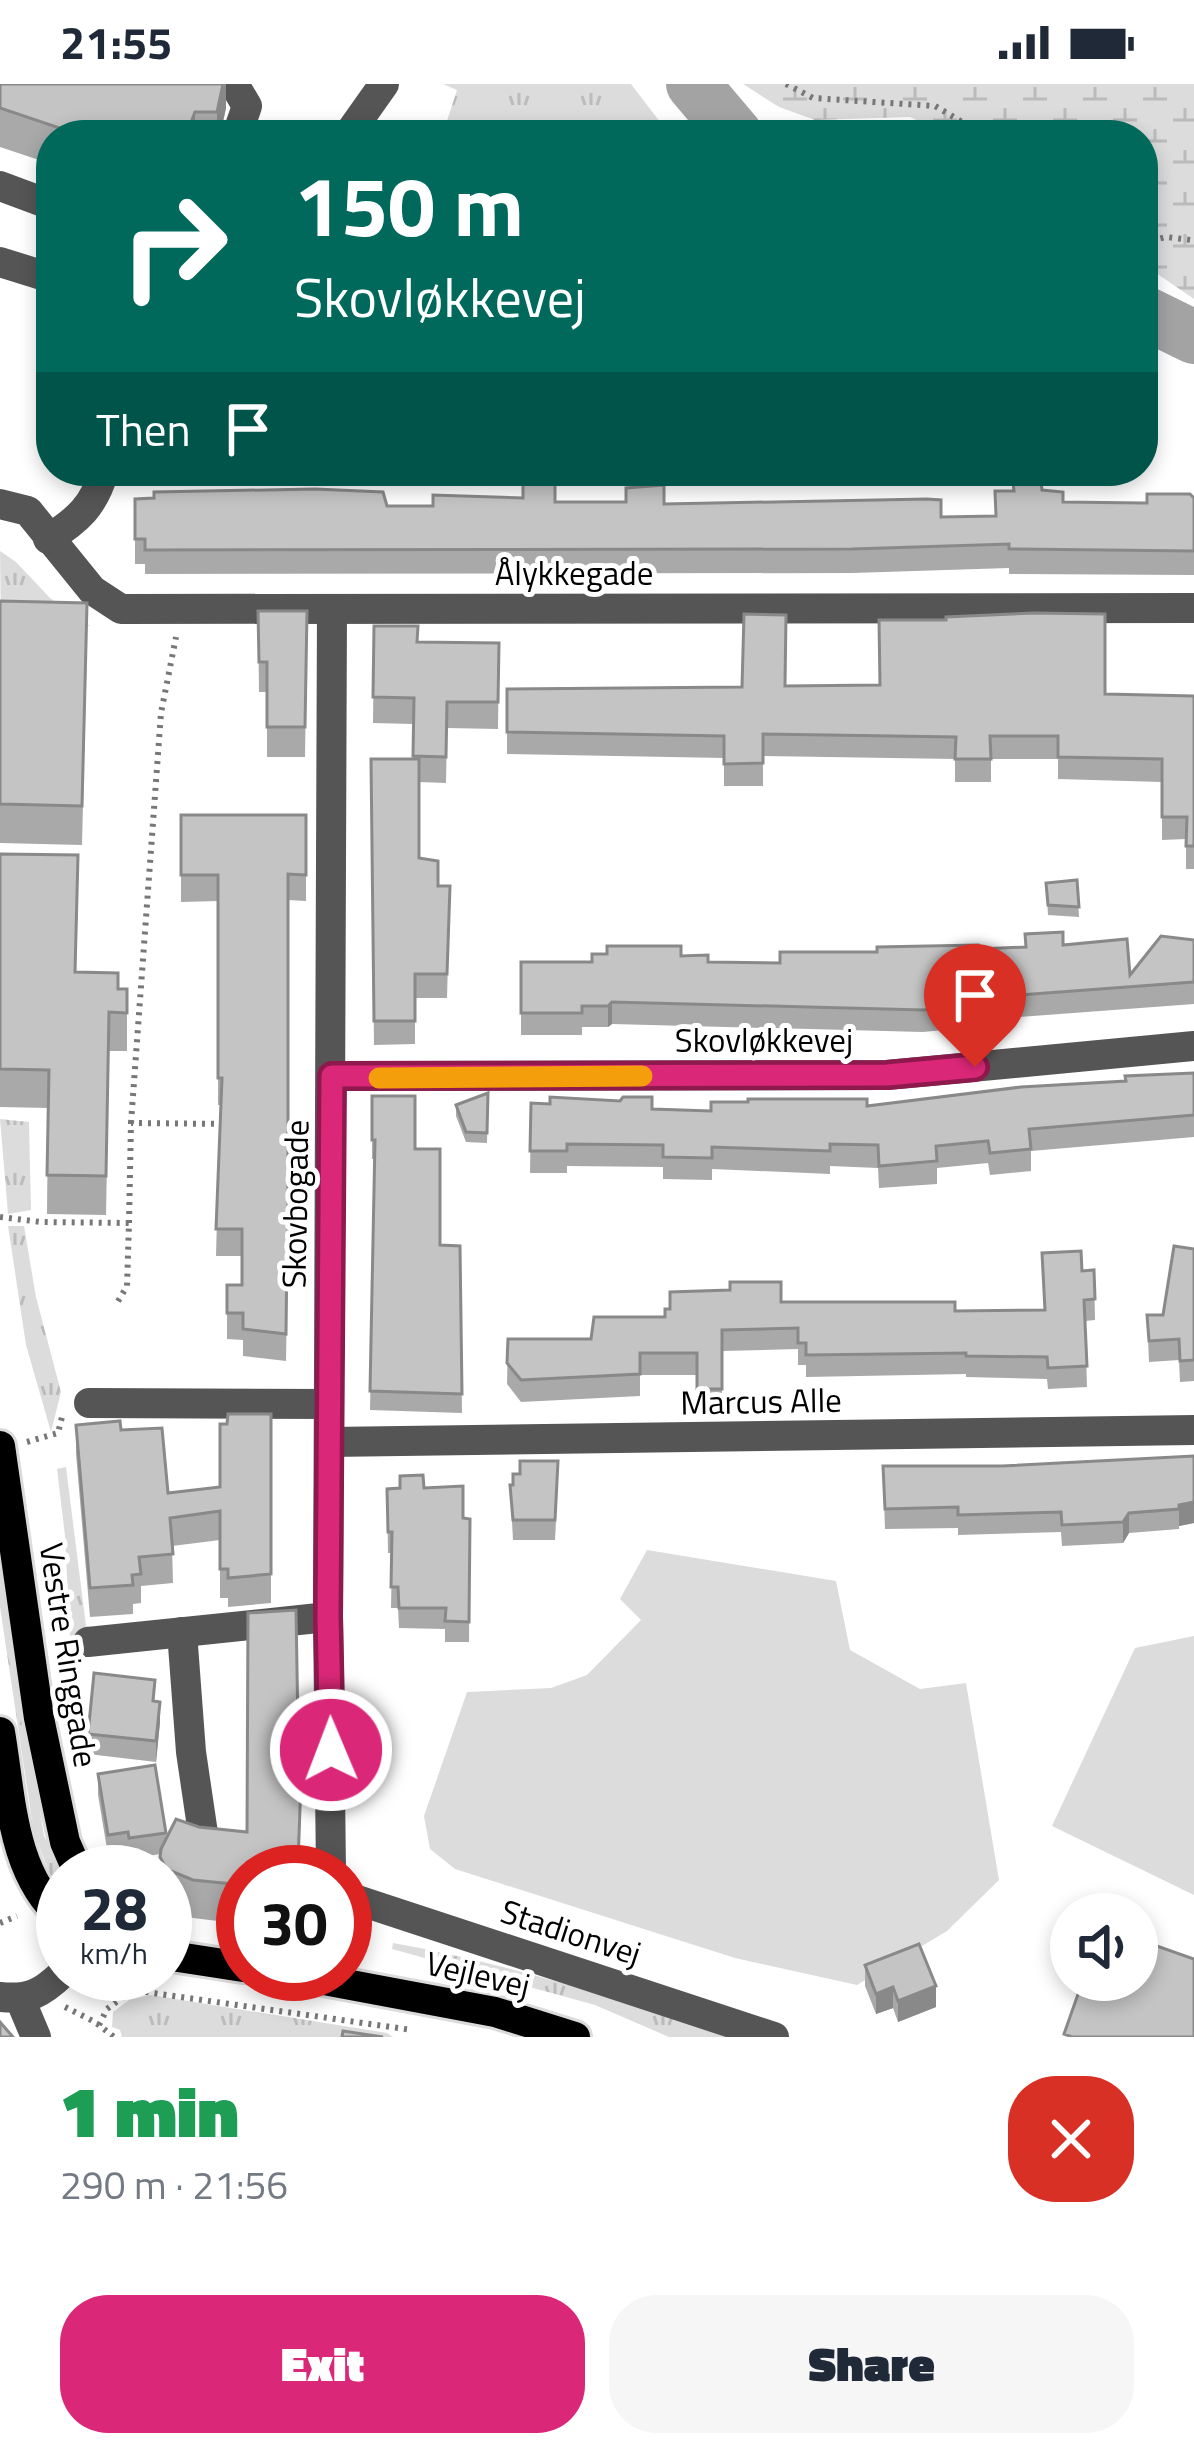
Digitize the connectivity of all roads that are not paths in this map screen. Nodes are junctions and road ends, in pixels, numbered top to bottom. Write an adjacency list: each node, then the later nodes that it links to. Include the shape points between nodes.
1 (234, 84): 3 (street, via 247,106)
2 (384, 84): 4 (street)
3 (242, 120)
4 (359, 120)
5 (0, 186): 6 (street)
6 (36, 199)
7 (0, 262): 8 (street)
8 (36, 273)
9 (99, 486): 11 (street, via 80,519)
10 (0, 504): 11 (street, Ålykkegade, via 28,511)
11 (49, 539): 13 (street, Ålykkegade, via 121,609)
12 (1194, 608): 13 (street, Ålykkegade)
13 (332, 609): 15 (street, Skovbogade)
14 (1194, 1046): 15 (street, Skovløkkevej, via 887,1075)
15 (332, 1076): 16 (street, Skovbogade)
16 (329, 1404): 17 (street); 19 (street, Skovbogade)
17 (76, 1407)
18 (1194, 1430): 19 (street, Marcus Alle)
19 (329, 1442): 21 (street, Skovbogade)
20 (0, 1448): 25 (main road, Vestre Ringgade)
21 (328, 1617): 22 (street); 26 (street, Skovbogade)
22 (182, 1632): 23 (street); 27 (street)
23 (88, 1642)
24 (0, 1732): 28 (main road, via 19,1844)
25 (66, 1845)
26 (331, 1845)
27 (205, 1847)
28 (36, 1888)
29 (372, 1905): 34 (street, Stadionvej)
30 (372, 1986): 33 (main road, Vejlevej)
31 (20, 1997): 32 (street)
32 (36, 2037)
33 (575, 2037)
34 (774, 2037)

